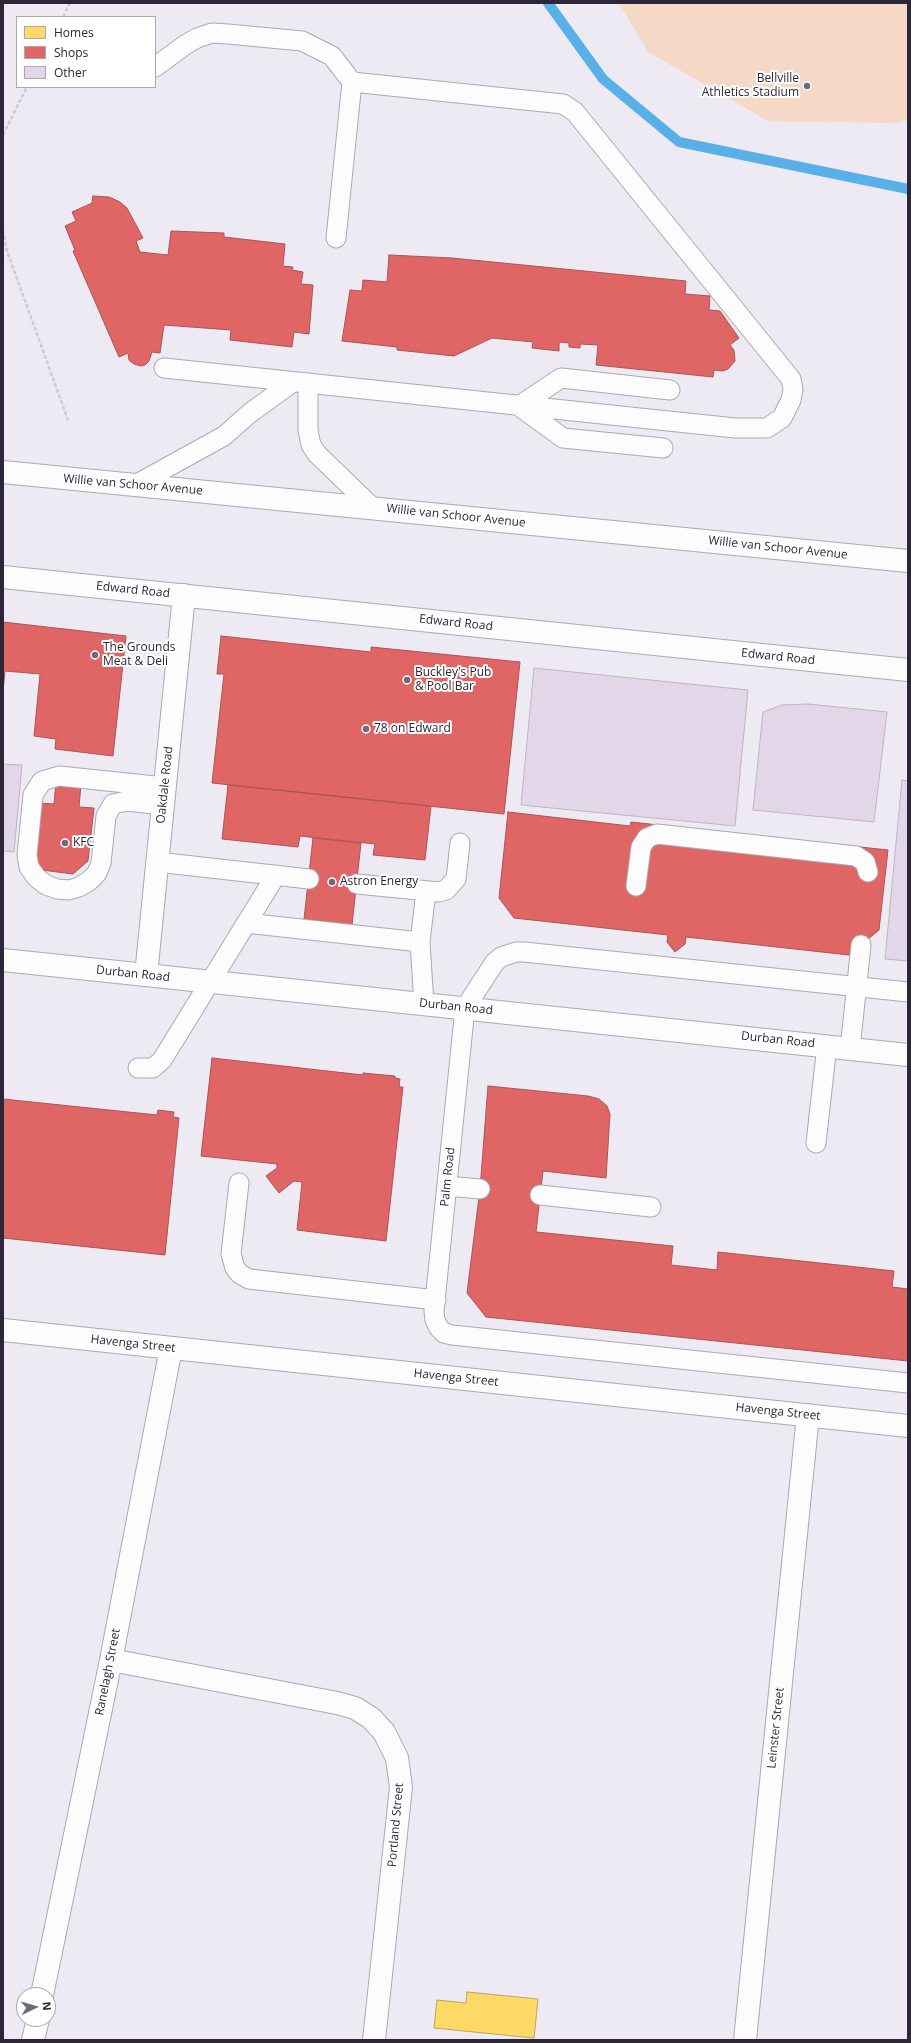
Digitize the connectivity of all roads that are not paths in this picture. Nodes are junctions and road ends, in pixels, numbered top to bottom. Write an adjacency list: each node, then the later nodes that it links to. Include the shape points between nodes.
1 (156, 66): 2 (lane, via 197,38 212,33 228,34 302,41 332,56)
2 (352, 82): 3 (lane); 7 (lane, via 568,106 790,379 792,390 787,410 775,424 767,428 735,428)
3 (336, 238)
4 (164, 368): 5 (lane)
5 (300, 383): 7 (lane); 10 (lane, via 250,412 224,436); 11 (lane, via 311,445 317,454)
6 (670, 390): 7 (lane, via 561,378)
7 (520, 406): 8 (lane, via 563,438)
8 (663, 448)
9 (3, 472): 10 (street, Willie van Schoor Avenue)
10 (135, 486): 11 (street, Willie van Schoor Avenue)
11 (373, 508): 12 (street, Willie van Schoor Avenue)
12 (907, 560)
13 (3, 577): 14 (street, Edward Road)
14 (184, 595): 15 (street, Edward Road); 16 (street, Oakdale Road)
15 (908, 670)
16 (164, 796): 16 (lane, via 113,804 106,816 101,862 93,877 79,887 69,890 46,885 29,867 27,855 33,795 42,781 59,776); 18 (street, Oakdale Road)
17 (460, 843): 24 (lane, via 457,872 452,885 439,892)
18 (157, 862): 20 (lane); 29 (street, Oakdale Road)
19 (868, 872): 23 (lane, via 865,862 856,856 657,834 647,838 641,848)
20 (276, 875): 21 (lane); 25 (lane)
21 (309, 879)
22 (357, 884): 24 (lane)
23 (636, 886)
24 (426, 891): 26 (lane)
25 (246, 923): 26 (lane); 30 (lane)
26 (420, 942): 33 (lane)
27 (861, 945): 31 (lane)
28 (3, 960): 29 (street, Durban Road)
29 (146, 975): 30 (street, Durban Road)
30 (210, 982): 33 (street, Durban Road); 38 (lane, via 162,1060 153,1068)
31 (856, 988): 32 (lane); 34 (lane, via 516,952 495,962); 36 (lane)
32 (908, 992)
33 (424, 1004): 34 (street, Durban Road)
34 (465, 1008): 35 (street, Durban Road); 41 (lane, Palm Road)
35 (827, 1045): 36 (street, Durban Road); 39 (lane)
36 (850, 1049): 37 (street, Durban Road)
37 (908, 1055)
38 (138, 1068)
39 (816, 1143)
40 (239, 1184): 45 (lane, via 231,1254 235,1268 240,1274 249,1279)
41 (447, 1186): 42 (lane); 45 (lane, Palm Road)
42 (480, 1189)
43 (540, 1195): 44 (lane)
44 (651, 1207)
45 (436, 1300): 48 (lane, Palm Road, via 436,1324 444,1333 452,1335)
46 (3, 1330): 47 (street, Havenga Street)
47 (171, 1348): 49 (street, Havenga Street); 51 (street, Ranelagh Street)
48 (908, 1383)
49 (808, 1416): 50 (street, Havenga Street); 56 (street, Leinster Street)
50 (908, 1426)
51 (111, 1660): 52 (street, Ranelagh Street); 55 (street, Portland Street, via 337,1703 355,1708 371,1718 384,1732 398,1758 401,1787)
52 (44, 1987)
53 (36, 2027): 54 (street)
54 (33, 2040)
55 (374, 2040)
56 (745, 2040)

